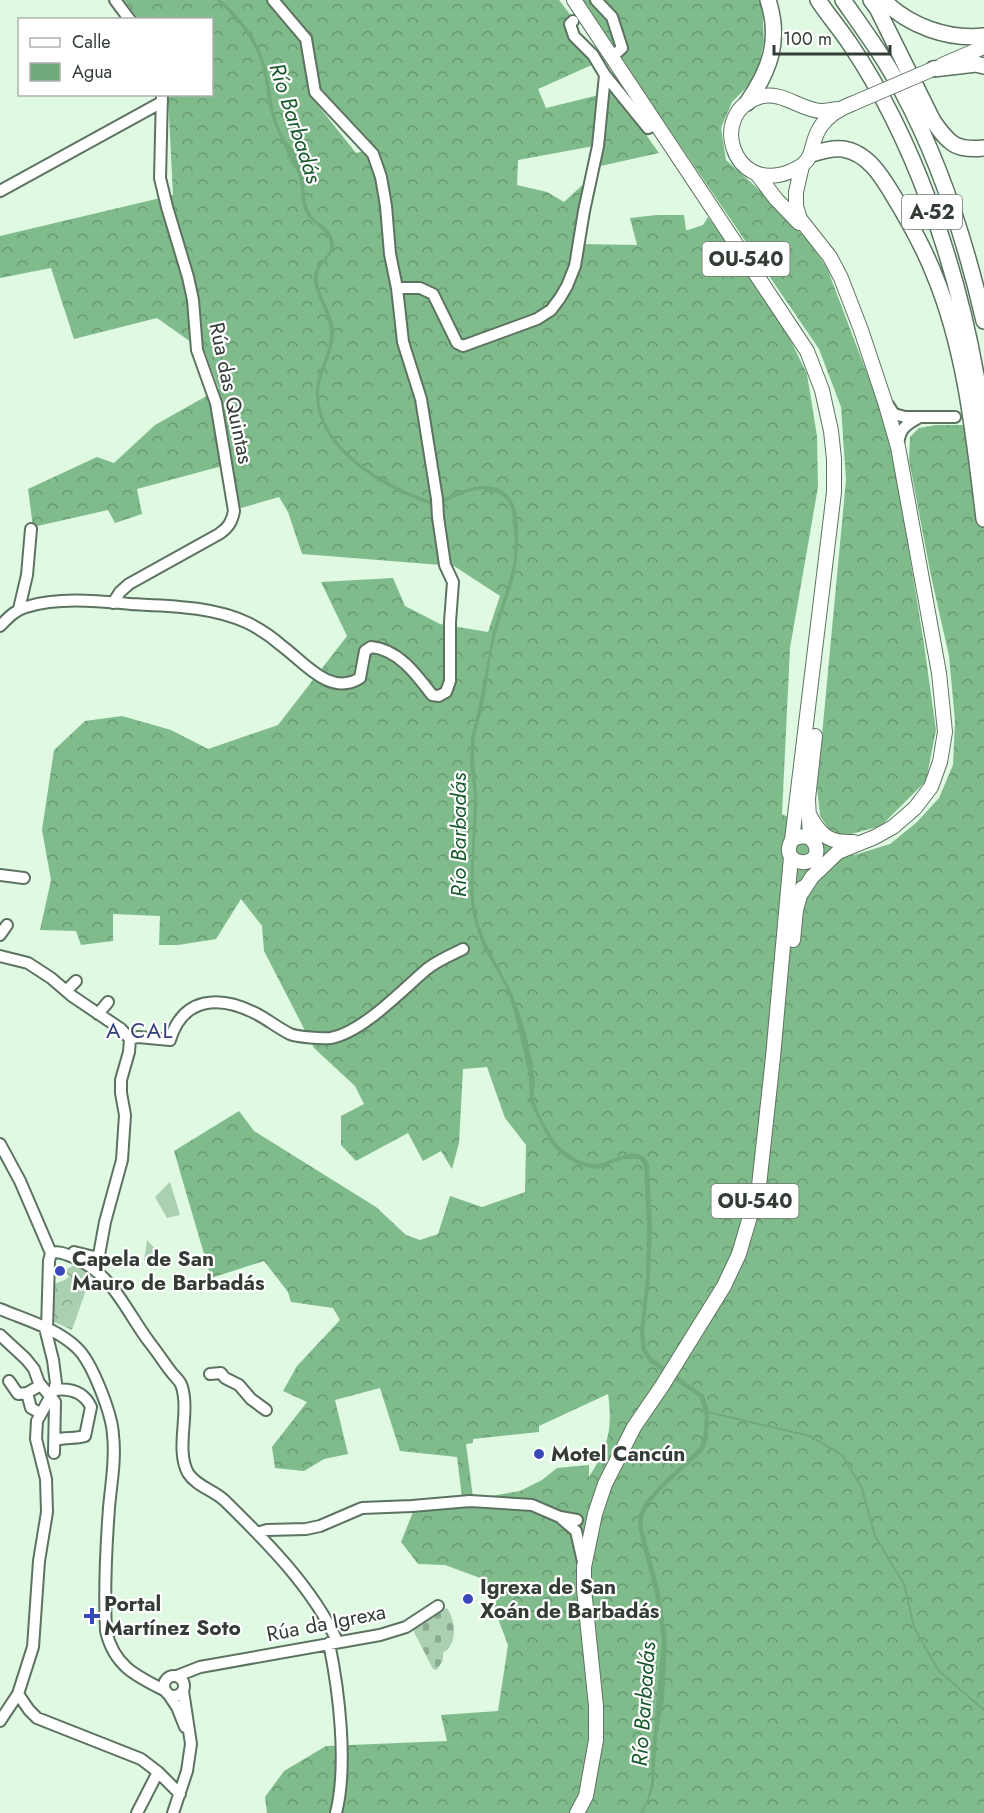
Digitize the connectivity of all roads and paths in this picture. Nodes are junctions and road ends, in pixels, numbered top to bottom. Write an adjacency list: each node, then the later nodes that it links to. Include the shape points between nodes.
1 (115, 0): 10 (street)
2 (273, 0): 27 (street, via 306,39 315,92 373,154 387,206)
3 (573, 0): 14 (main road, OU-540)
4 (768, 0): 19 (highway, via 774,34 771,55 766,72)
5 (818, 0): 34 (highway, A-52, via 851,46 885,105 915,167 940,234 977,376)
6 (843, 0): 28 (highway, A-52, via 902,92 922,132 972,267)
7 (871, 0): 22 (highway, via 942,134 952,144 968,150)
8 (883, 0): 12 (highway, via 911,21 937,32 967,38)
9 (594, 4): 14 (street, via 612,17 622,48)
10 (128, 18)
11 (573, 21): 17 (street, via 570,24 574,36)
12 (984, 36)
13 (984, 47): 16 (main road)
14 (612, 57): 21 (main road, OU-540)
15 (984, 66): 16 (highway)
16 (933, 69): 20 (main road, bridge)
17 (606, 75): 21 (street, via 648,128); 27 (street, via 598,146 574,266 567,286 551,310 537,319 463,346 457,343 433,294 420,288)
18 (162, 98): 25 (street); 38 (street, Rúa das Quintas, via 160,178 191,288 197,350 216,403 234,511 227,528 129,584)
19 (747, 103): 20 (main road, via 772,96 820,111); 24 (main road, via 731,128 732,143 737,158)
20 (839, 109): 23 (main road, via 820,127)
21 (657, 124): 37 (main road, OU-540, via 807,351 822,390 834,459)
22 (984, 147)
23 (807, 160): 24 (main road, via 789,172 774,176); 26 (main road, via 797,184 796,206); 35 (highway, via 825,150 855,153 883,178 909,222 934,274 956,337 975,438)
24 (757, 174): 26 (main road)
25 (0, 191)
26 (812, 235): 29 (main road, via 841,278)
27 (397, 288): 38 (street, via 403,342 421,399 445,565 453,582 450,681 446,692 432,695 419,677 383,648 365,651 360,678 341,685 319,677 282,645 248,623 185,608)
28 (984, 321)
29 (885, 402): 31 (street); 32 (main road)
30 (955, 417): 31 (street)
31 (906, 421): 32 (street); 33 (street)
32 (891, 424): 33 (main road)
33 (897, 447): 44 (main road, via 939,673 945,732 931,787 915,808 875,837)
34 (984, 448)
35 (984, 519)
36 (31, 529): 39 (street)
37 (828, 549): 41 (main road, via 829,598); 42 (main road, OU-540)
38 (113, 603): 39 (street, via 57,602)
39 (19, 609): 40 (street)
40 (0, 626)
41 (808, 813): 43 (main road); 44 (main road, via 816,827)
42 (792, 840): 43 (main road, via 800,836); 45 (main road)
43 (812, 840): 44 (main road); 46 (main road, via 816,852)
44 (838, 847): 46 (main road); 49 (main road)
45 (791, 857): 46 (main road, via 799,862); 59 (main road, OU-540)
46 (809, 861): 49 (main road)
47 (0, 875): 48 (street)
48 (24, 878)
49 (801, 894): 59 (main road)
50 (7, 925): 51 (street)
51 (0, 935)
52 (463, 949): 58 (street, via 429,967 356,1028 331,1038 293,1035 256,1013 223,1002 189,1009 171,1040)
53 (0, 956): 55 (street, via 28,963)
54 (76, 981): 55 (street)
55 (66, 991): 57 (street)
56 (108, 1002): 57 (street)
57 (98, 1014): 58 (street)
58 (130, 1039): 61 (street, via 120,1080 125,1114 122,1160 99,1255)
59 (773, 1057): 74 (main road, OU-540, via 759,1186 739,1254 724,1286 634,1427 605,1484)
60 (0, 1144): 61 (street)
61 (55, 1252): 63 (street, via 49,1261); 76 (street, via 94,1268 120,1296 181,1384 185,1402 183,1452 189,1474 222,1498)
62 (0, 1309): 63 (street)
63 (46, 1328): 68 (street, via 55,1372); 81 (street, via 66,1339 85,1358 110,1416 114,1443 106,1623 109,1643)
64 (0, 1335): 67 (street, via 26,1359)
65 (210, 1374): 70 (street, via 219,1373 239,1385)
66 (9, 1381): 69 (street, via 18,1394)
67 (41, 1384): 68 (street); 69 (street)
68 (52, 1392): 71 (street); 72 (street, via 56,1404); 72 (street, via 74,1390 91,1407 85,1436)
69 (27, 1393): 71 (street, via 31,1408)
70 (266, 1410)
71 (40, 1413): 86 (street, via 36,1443 45,1472 47,1512 33,1647)
72 (55, 1440): 73 (street)
73 (54, 1453)
74 (595, 1514): 75 (street, via 580,1517); 77 (main road, OU-540)
75 (577, 1526): 76 (street, via 532,1505 470,1501 362,1508 320,1526); 77 (street); 78 (street)
76 (257, 1533): 80 (street, via 315,1601)
77 (590, 1537): 78 (main road, OU-540)
78 (584, 1567): 94 (main road, OU-540, via 596,1740 586,1796)
79 (438, 1606): 80 (street, Rúa da Igrexa, via 406,1627)
80 (333, 1642): 82 (street, Rúa da Igrexa); 93 (street, via 340,1732)
81 (121, 1663): 83 (street, via 148,1676); 85 (street)
82 (216, 1664): 83 (street, Rúa da Igrexa); 84 (street, Rúa da Igrexa, via 193,1674)
83 (172, 1677): 84 (street, via 182,1680); 85 (street, via 164,1683)
84 (183, 1689): 85 (street, via 175,1696); 88 (street)
85 (167, 1693): 88 (street, via 182,1717)
86 (18, 1694): 87 (street); 89 (street, via 41,1720 130,1754)
87 (0, 1721)
88 (190, 1752): 90 (street)
89 (158, 1772): 90 (street); 91 (street)
90 (180, 1794): 92 (street)
91 (136, 1813)
92 (173, 1813)
93 (336, 1813)
94 (577, 1813)

